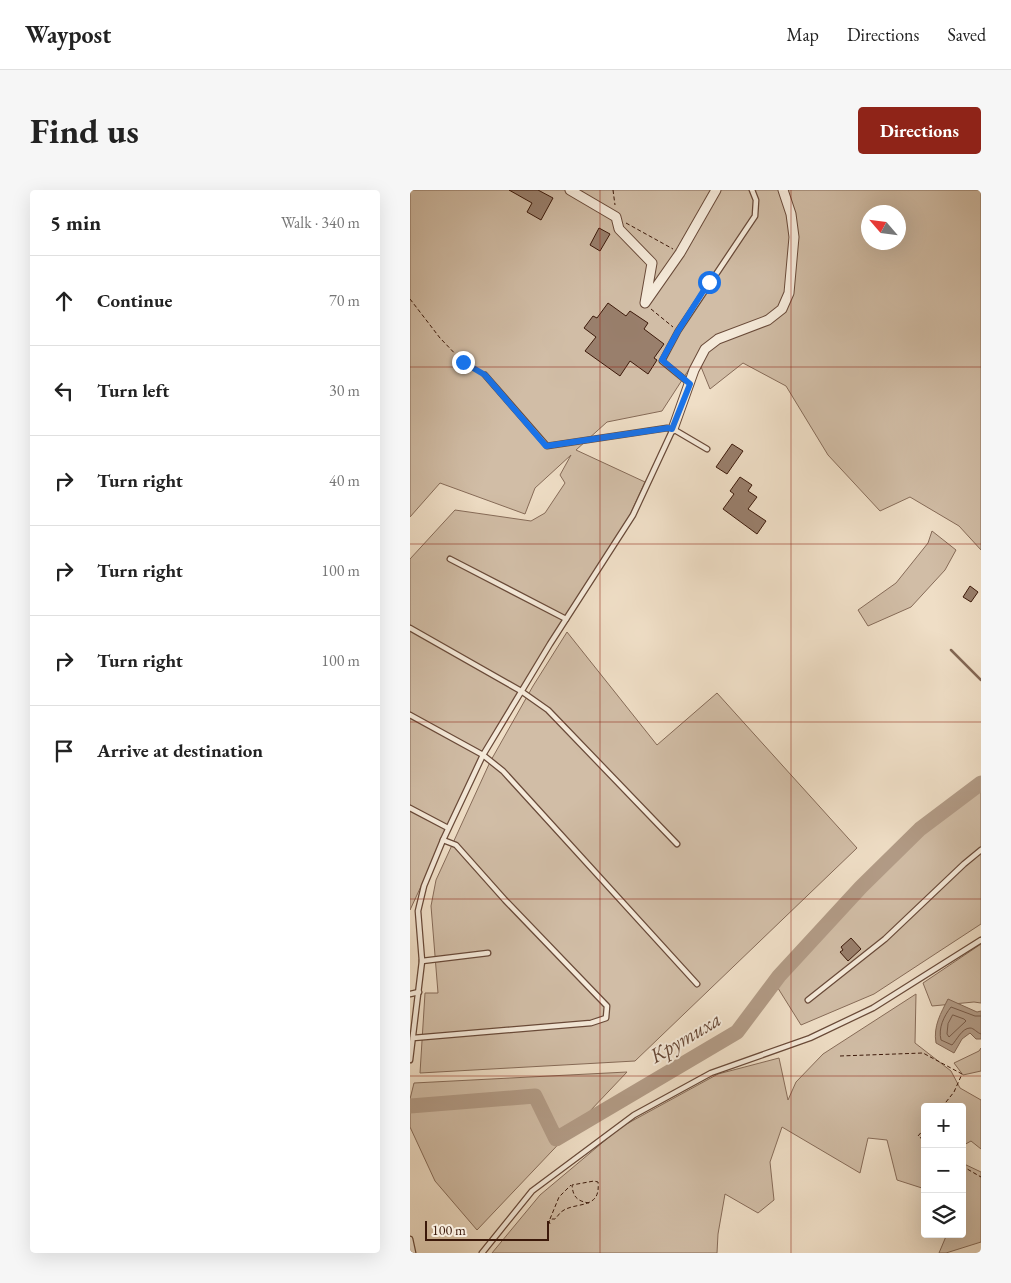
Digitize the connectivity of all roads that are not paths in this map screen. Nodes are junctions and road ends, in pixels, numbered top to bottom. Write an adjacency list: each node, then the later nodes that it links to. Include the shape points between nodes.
1 (570, 190): 2 (street, via 616,218 619,229 652,263 645,304 680,253)
2 (716, 190)
3 (752, 190): 6 (lane, via 756,200 755,216 662,360)
4 (783, 190): 6 (street, via 792,214 794,238 789,293 782,309 768,320 710,344 701,354)
5 (485, 375): 7 (lane, via 546,446)
6 (690, 384): 7 (street)
7 (672, 429): 8 (lane); 10 (lane, via 633,515)
8 (707, 449)
9 (450, 559): 10 (lane)
10 (566, 619): 12 (lane)
11 (410, 628): 12 (lane)
12 (521, 691): 14 (lane); 18 (lane, via 548,710)
13 (410, 715): 14 (lane)
14 (483, 755): 16 (lane); 23 (lane, via 503,771)
15 (410, 808): 16 (lane)
16 (448, 828): 17 (lane)
17 (443, 840): 22 (lane, via 424,886 418,911); 27 (lane, via 456,845 504,900 607,1006 606,1018 591,1023)
18 (677, 844)
19 (981, 850): 26 (lane, via 885,939)
20 (981, 940): 31 (lane, via 873,1008 810,1038 711,1073 634,1116 532,1192)
21 (488, 953): 22 (lane)
22 (422, 961): 24 (lane)
23 (697, 984)
24 (419, 992): 25 (lane); 27 (lane)
25 (410, 994)
26 (808, 1000)
27 (413, 1038): 28 (lane)
28 (410, 1060)
29 (410, 1239): 30 (lane)
30 (413, 1253)
31 (482, 1253)

